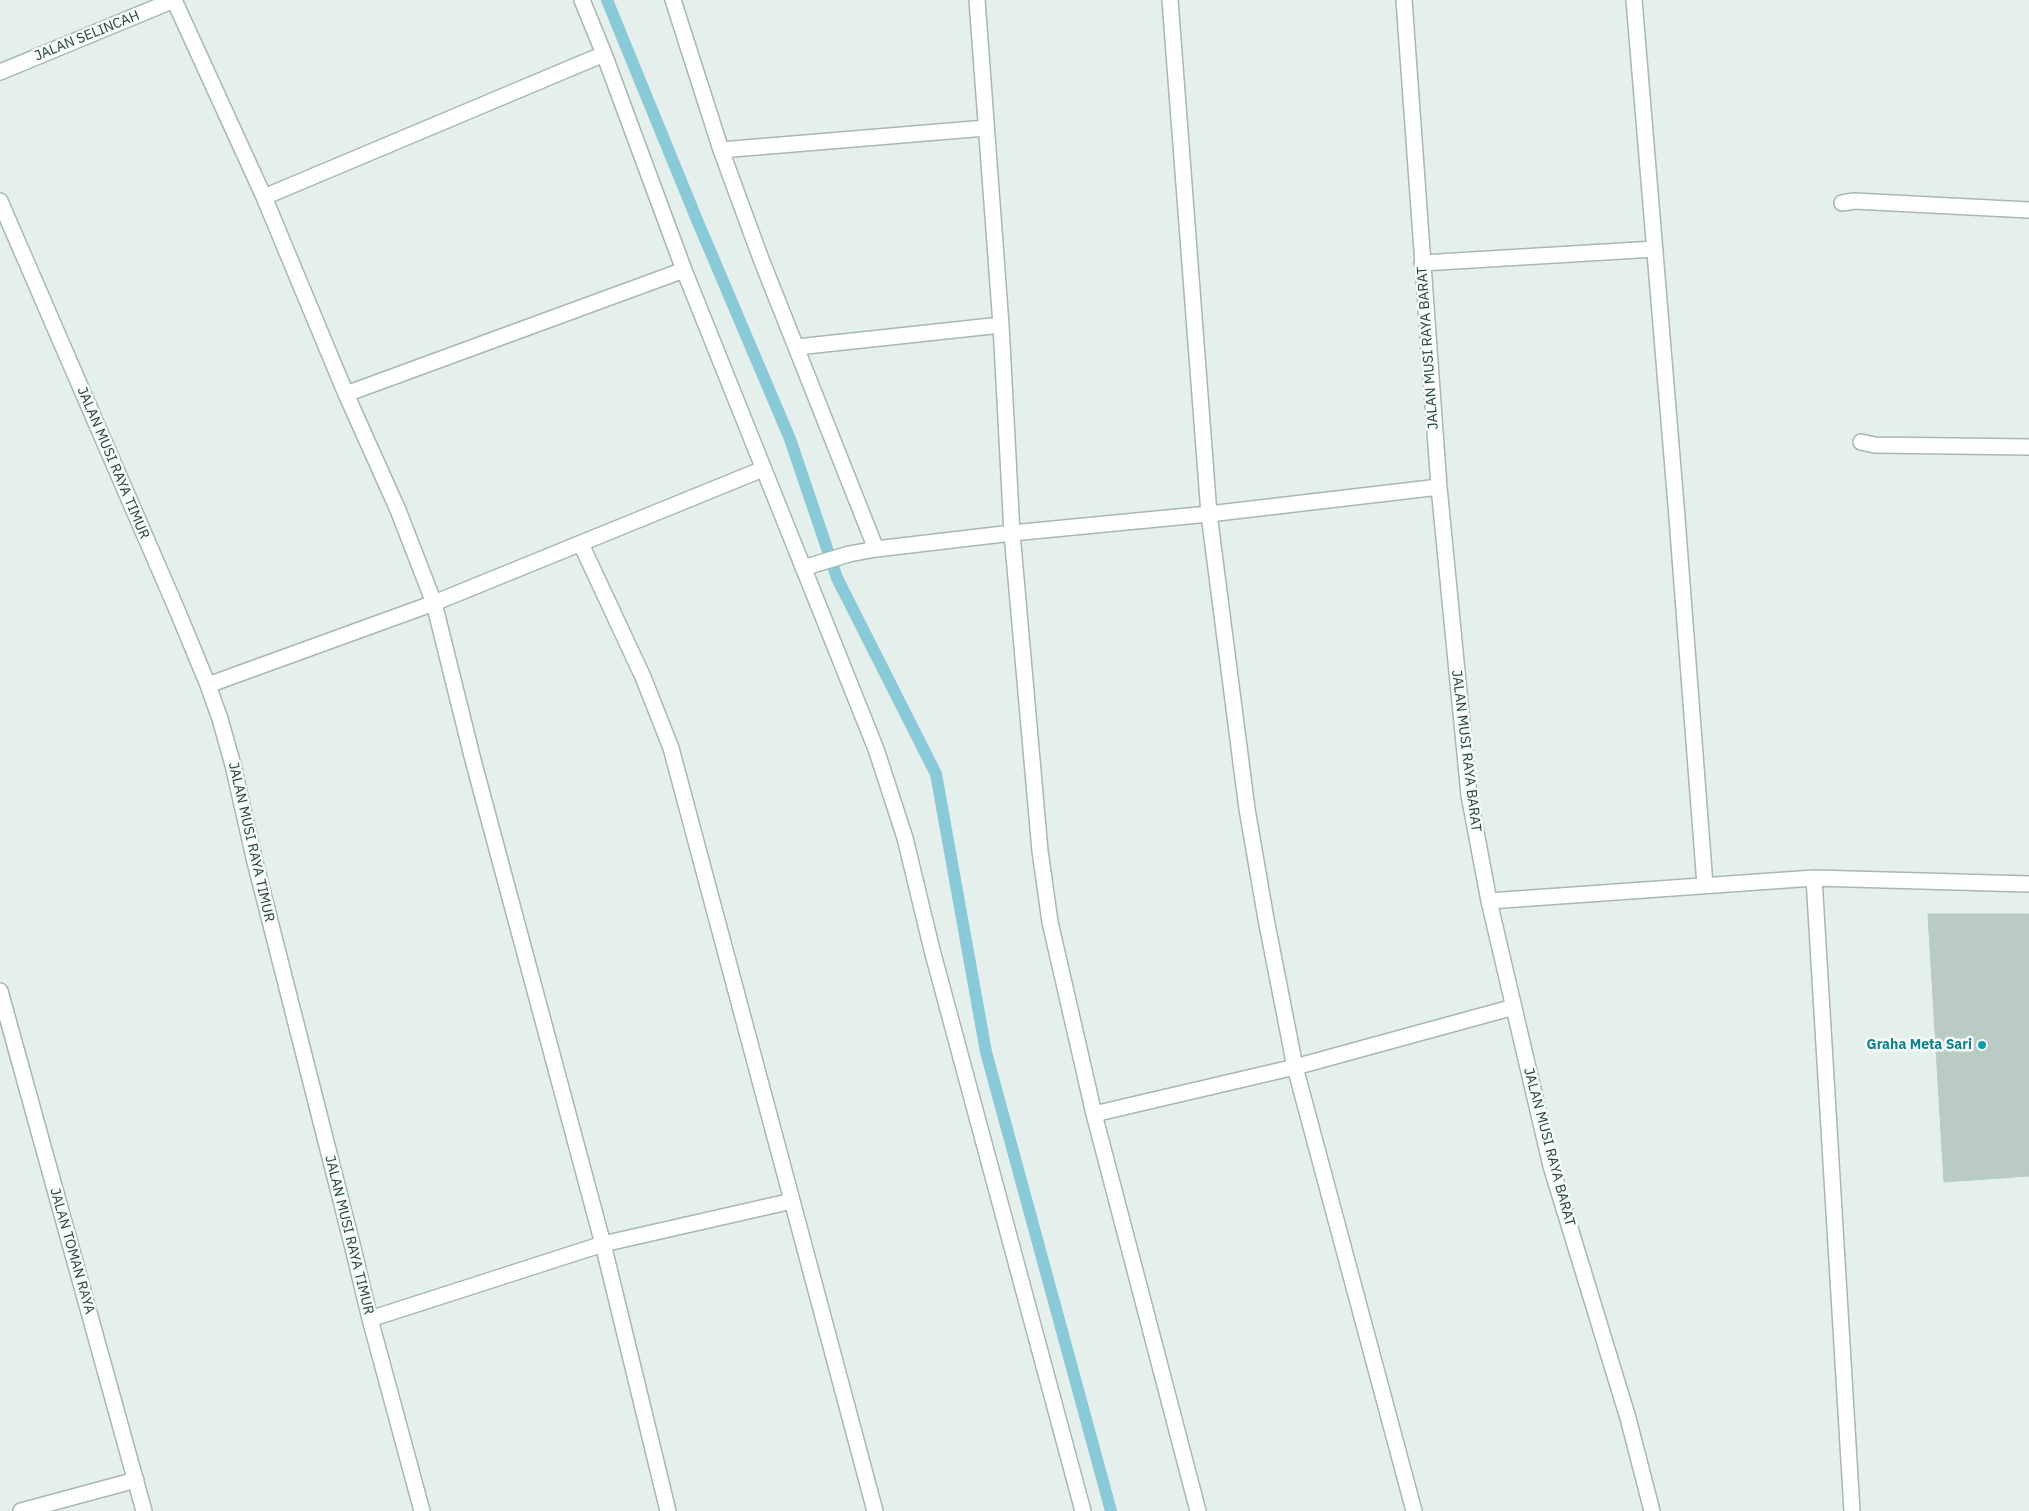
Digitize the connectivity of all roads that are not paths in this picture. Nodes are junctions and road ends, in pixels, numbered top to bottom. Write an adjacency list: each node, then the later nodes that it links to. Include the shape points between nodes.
1 (174, 0): 9 (street, JALAN SELINCAH); 12 (street)
2 (582, 0): 8 (street)
3 (672, 0): 11 (street)
4 (977, 0): 10 (street)
5 (1170, 0): 26 (street)
6 (1404, 0): 17 (street, JALAN MUSI RAYA BARAT)
7 (1634, 0): 16 (street)
8 (604, 54): 12 (street); 18 (street)
9 (0, 72)
10 (986, 128): 11 (street); 19 (street)
11 (720, 150): 20 (street)
12 (264, 197): 21 (street)
13 (0, 201): 32 (street, JALAN MUSI RAYA TIMUR)
14 (1842, 203): 15 (street)
15 (2029, 210)
16 (1655, 249): 17 (street); 35 (street)
17 (1422, 263): 25 (street, JALAN MUSI RAYA BARAT)
18 (684, 270): 21 (street); 24 (street)
19 (1001, 325): 20 (street); 27 (street)
20 (797, 347): 29 (street)
21 (346, 394): 31 (street, via 398,510)
22 (1861, 442): 23 (street, via 1875,445)
23 (2029, 447)
24 (763, 469): 28 (street); 30 (street)
25 (1439, 486): 26 (street); 36 (street, JALAN MUSI RAYA BARAT, via 1468,794)
26 (1209, 514): 27 (street); 39 (street, via 1247,809)
27 (1012, 532): 29 (street); 40 (street, via 1040,851 1050,922)
28 (581, 544): 31 (street); 41 (street, via 643,677 671,748)
29 (876, 549): 30 (street)
30 (803, 568): 50 (street, via 876,748 905,838)
31 (434, 602): 32 (street); 42 (street, via 473,760)
32 (208, 685): 43 (street, JALAN MUSI RAYA TIMUR, via 233,765)
33 (1814, 878): 34 (street); 35 (street); 54 (street)
34 (2029, 884)
35 (1705, 885): 36 (street)
36 (1489, 901): 38 (street, JALAN MUSI RAYA BARAT)
37 (0, 991): 44 (street, JALAN TOMAN RAYA)
38 (1514, 1006): 39 (street); 53 (street, JALAN MUSI RAYA BARAT, via 1551,1166 1628,1418)
39 (1295, 1066): 40 (street); 52 (street)
40 (1094, 1114): 51 (street)
41 (792, 1201): 42 (street); 49 (street)
42 (603, 1244): 43 (street); 48 (street)
43 (370, 1319): 47 (street, JALAN MUSI RAYA TIMUR)
44 (136, 1480): 45 (street); 46 (street, JALAN TOMAN RAYA)
45 (21, 1511)
46 (144, 1511)
47 (422, 1511)
48 (668, 1511)
49 (875, 1511)
50 (1083, 1511)
51 (1198, 1511)
52 (1414, 1511)
53 (1652, 1511)
54 (1852, 1511)

